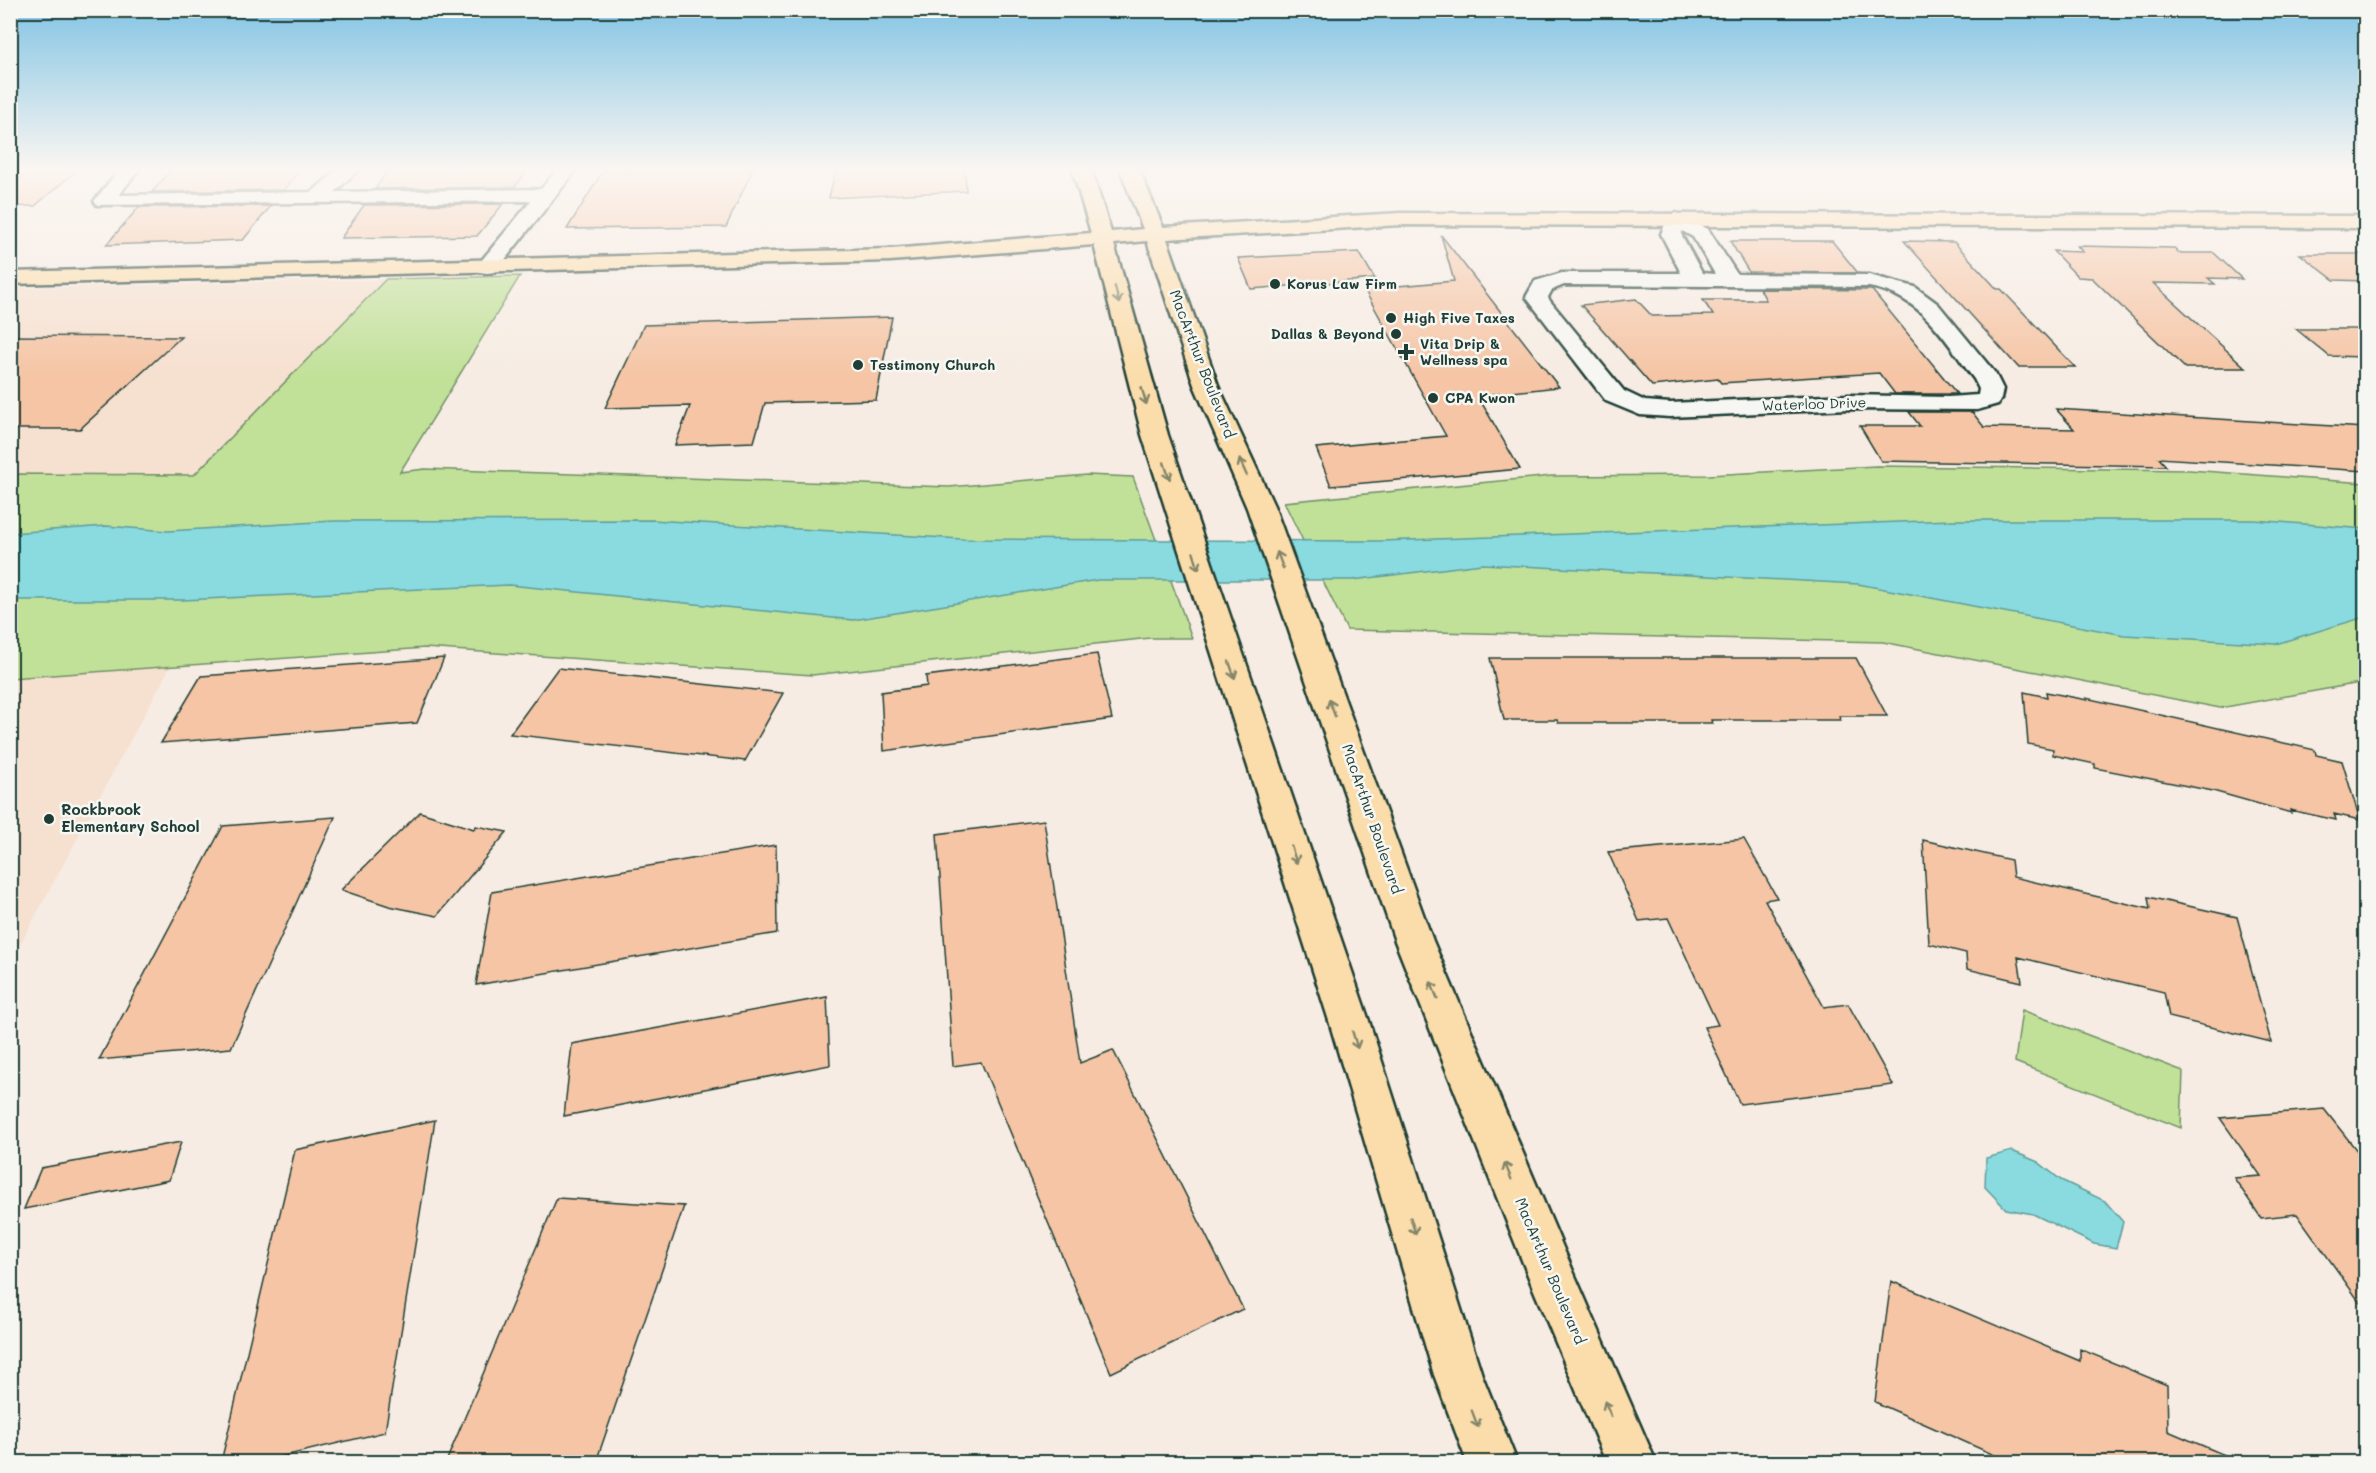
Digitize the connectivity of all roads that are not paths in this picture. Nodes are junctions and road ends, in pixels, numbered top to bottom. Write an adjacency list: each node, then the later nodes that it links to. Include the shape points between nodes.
1 (511, 238): 7 (street)
2 (1115, 238): 6 (main road)
3 (1156, 238): 12 (main road, MacArthur Boulevard, one-way to 3, via 1414,940 1261,508 1206,385)
4 (1673, 238): 9 (street)
5 (1704, 238): 10 (street)
6 (1101, 239): 7 (main road, via 890,255); 11 (main road, one-way to 11, via 1155,435 1349,1021 1458,1375)
7 (487, 267): 8 (main road)
8 (10, 278)
9 (1695, 280): 10 (street); 10 (street, Waterloo Drive, via 1562,279 1543,286 1537,297 1615,396 1640,408 1670,411 1849,402 1948,404 1989,399 1991,389 1986,378 1924,302 1902,288 1869,281)
10 (1730, 280)
11 (1492, 1462)
12 (1631, 1462)

